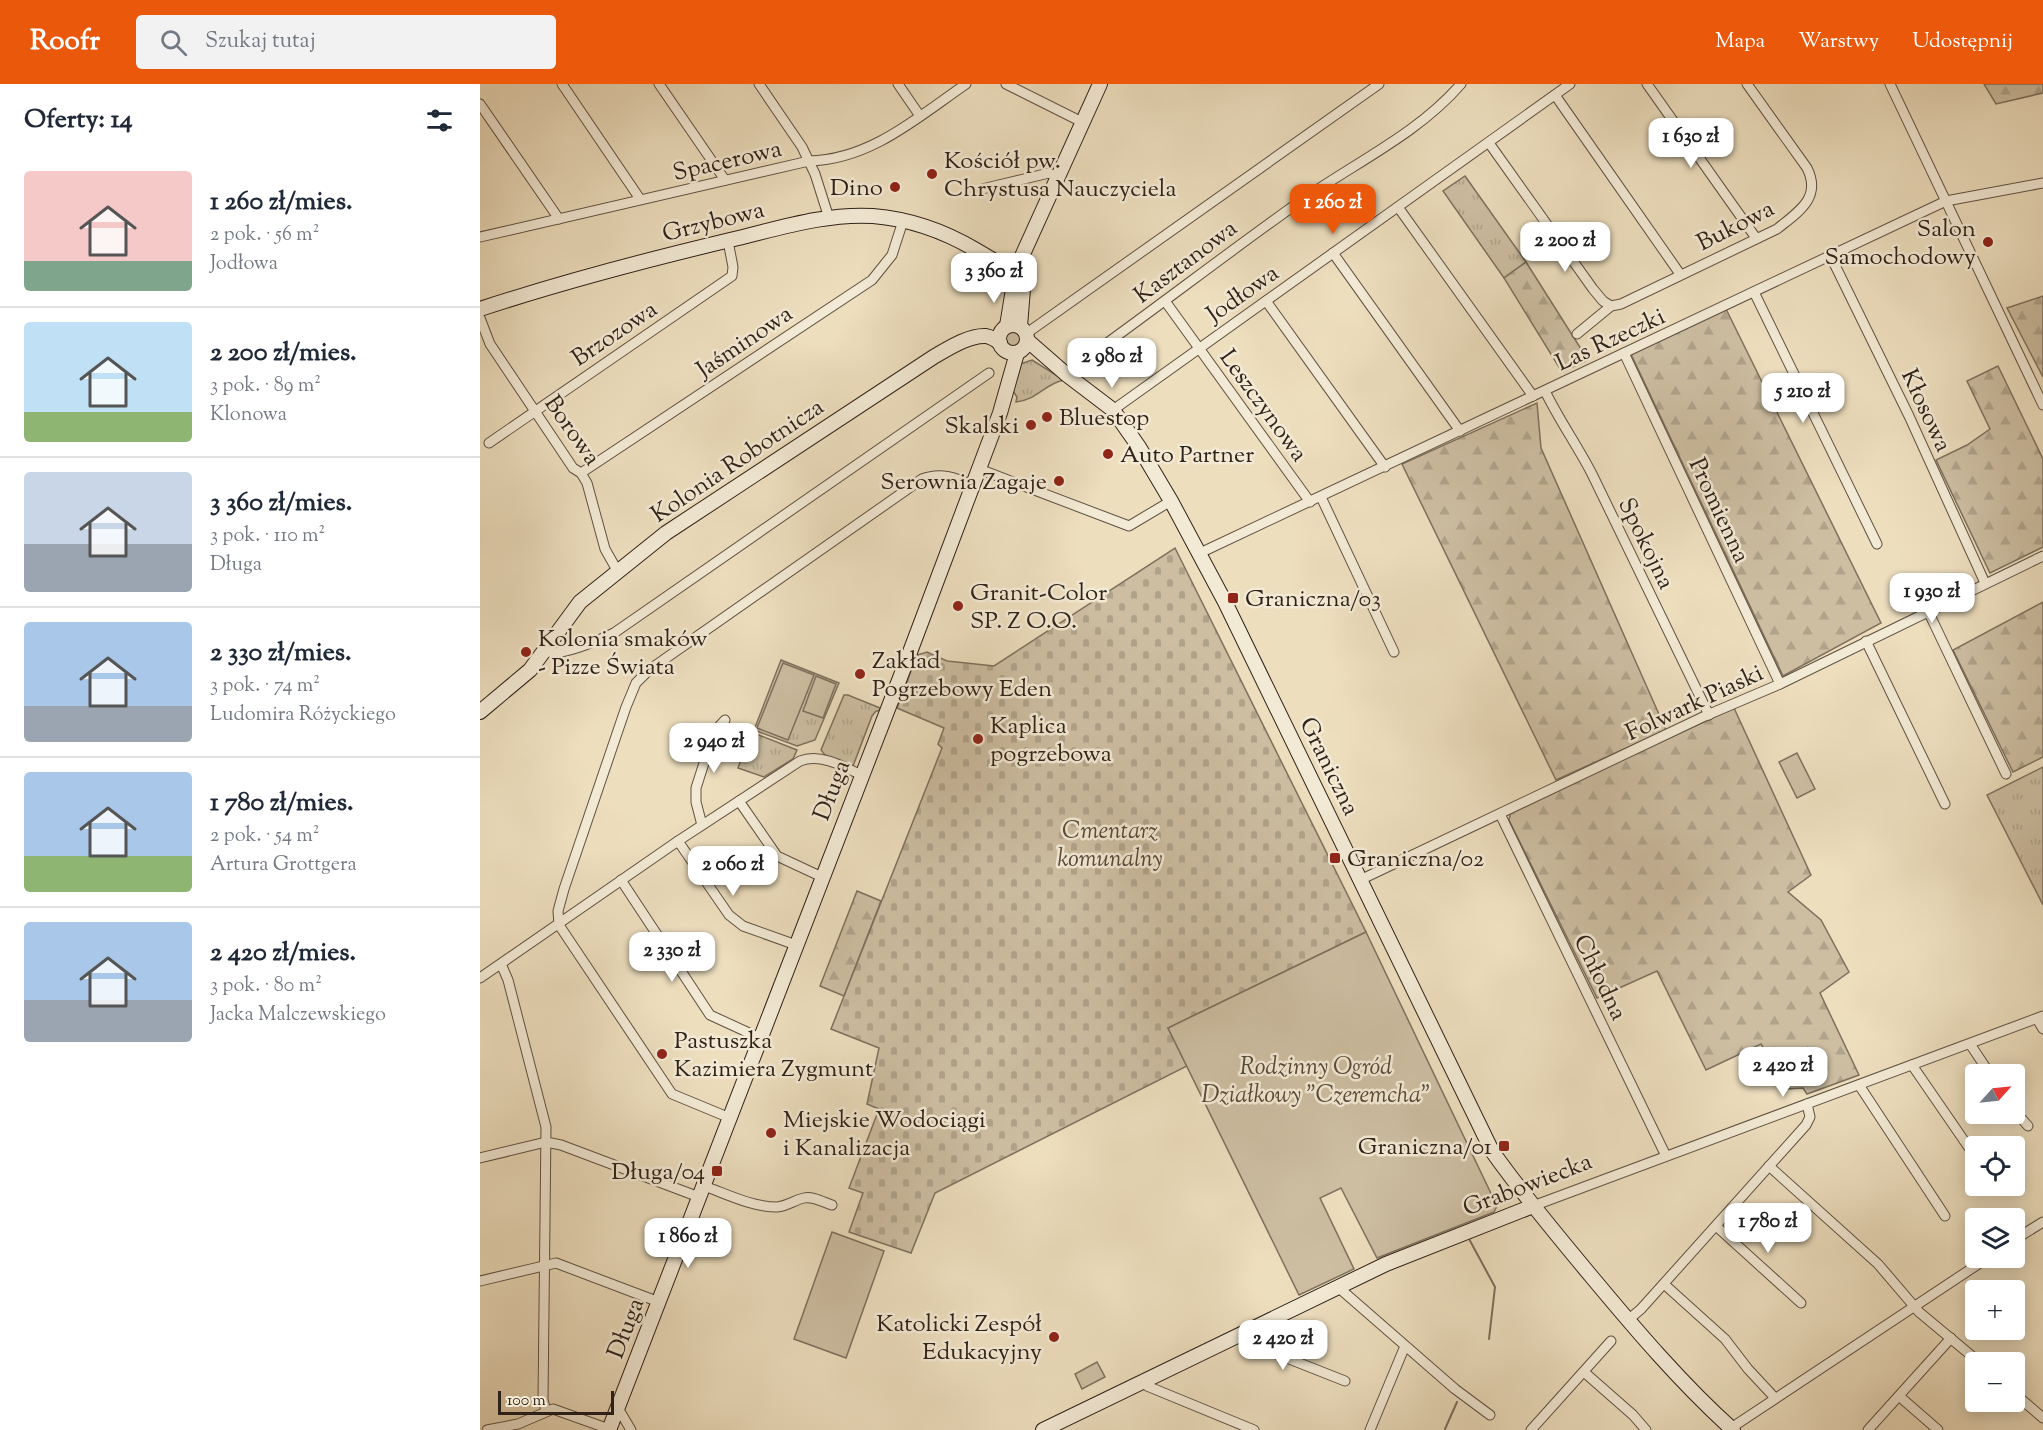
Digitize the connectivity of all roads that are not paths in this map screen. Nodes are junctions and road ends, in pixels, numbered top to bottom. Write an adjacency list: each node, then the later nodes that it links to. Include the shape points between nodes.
1 (562, 84): 24 (street)
2 (659, 84): 21 (street)
3 (759, 84): 19 (street)
4 (898, 84): 16 (street)
5 (966, 84): 16 (street, Spacerowa)
6 (1006, 84): 17 (street)
7 (1100, 84): 17 (street, Długa)
8 (1379, 84): 48 (street, Kolonia Robotnicza)
9 (1461, 84): 42 (street, Kasztanowa, via 1420,124 1296,204)
10 (1570, 84): 14 (street, Jodłowa)
11 (1647, 84): 31 (street)
12 (1747, 84): 31 (street, Bukowa, via 1807,168 1813,183 1812,193 1795,215)
13 (1890, 84): 25 (street)
14 (1555, 95): 18 (street, Jodłowa); 39 (street)
15 (480, 104): 28 (street)
16 (920, 116): 19 (street, Spacerowa, via 869,148 824,161)
17 (1082, 122): 20 (street, Długa)
18 (1489, 143): 26 (street, Jodłowa); 44 (street, via 1593,290)
19 (809, 161): 21 (street, Spacerowa); 27 (street)
20 (1057, 177): 23 (street, via 1049,173); 34 (street, Długa)
21 (724, 180): 24 (street, Spacerowa)
22 (2043, 183): 25 (street, Las Rzeczki)
23 (982, 189)
24 (640, 199): 28 (street, Spacerowa)
25 (1946, 201): 36 (street, Las Rzeczki); 55 (street)
26 (1398, 207): 35 (street, Jodłowa); 54 (street)
27 (829, 218): 29 (street, Grzybowa, via 874,216); 33 (street, Grzybowa)
28 (559, 219): 30 (street, Spacerowa)
29 (903, 220): 32 (street, Grzybowa); 62 (street, Jaśminowa, via 892,255 872,280)
30 (480, 237)
31 (1756, 238): 39 (street, Bukowa)
32 (960, 240): 38 (street, Grzybowa); 40 (street, Grzybowa)
33 (728, 241): 45 (street, Grzybowa, via 584,277); 56 (street, Brzozowa, via 732,276)
34 (1028, 242): 37 (street, Długa); 40 (street, Długa)
35 (1332, 253): 43 (street, Jodłowa); 58 (street)
36 (1830, 255): 41 (street, Las Rzeczki); 71 (street, Kłosowa)
37 (1021, 258): 38 (street); 40 (street, Długa)
38 (1002, 265): 40 (street, Grzybowa)
39 (1680, 274): 44 (street, Bukowa)
40 (1017, 287): 48 (street, Długa)
41 (1754, 292): 50 (street, Las Rzeczki); 67 (street)
42 (1165, 301): 49 (street, Leszczynowa); 51 (street, Kasztanowa)
43 (1266, 301): 49 (street, Jodłowa); 60 (street)
44 (1611, 306): 47 (street)
45 (480, 309)
46 (480, 318): 56 (street, Borowa, via 490,344)
47 (1577, 334)
48 (1014, 339): 57 (street, Graniczna); 61 (street, Długa, via 1000,413); 70 (street, Kolonia Robotnicza, via 995,329 935,356 689,516)
49 (1199, 347): 57 (street, Jodłowa); 66 (street, Leszczynowa)
50 (1624, 353): 53 (street, Las Rzeczki); 76 (street, Promienna)
51 (1078, 364)
52 (989, 373): 74 (street, via 614,633 555,654)
53 (1545, 391): 54 (street, Las Rzeczki); 78 (street, Spokojna, via 1592,474)
54 (1533, 396): 58 (street, Las Rzeczki)
55 (2043, 405)
56 (535, 410): 59 (street, Brzozowa); 62 (street, Borowa, via 573,468)
57 (1113, 410): 65 (street, Graniczna)
58 (1460, 431): 60 (street, Las Rzeczki)
59 (489, 443)
60 (1385, 467): 64 (street, Las Rzeczki)
61 (979, 469): 63 (street, Długa); 65 (street, via 1129,526)
62 (581, 473): 70 (street, Borowa, via 607,555)
63 (972, 485): 81 (street, Długa); 90 (street, via 945,475 922,479 640,677 626,707 564,889)
64 (1321, 497): 66 (street, Las Rzeczki); 75 (street)
65 (1171, 501): 68 (street, Graniczna)
66 (1310, 502): 68 (street, Las Rzeczki)
67 (1877, 543)
68 (1200, 553): 89 (street, Graniczna)
69 (2043, 556): 71 (street, Folwark Piaski)
70 (618, 572): 74 (street, Kolonia Robotnicza, via 575,606)
71 (1985, 583): 72 (street, Folwark Piaski)
72 (1928, 611): 73 (street, Folwark Piaski); 80 (street)
73 (1866, 640): 76 (street, Folwark Piaski); 83 (street)
74 (545, 651): 77 (street, Kolonia Robotnicza, via 525,675)
75 (1394, 652)
76 (1780, 684): 78 (street, Folwark Piaski)
77 (480, 712)
78 (1709, 715): 84 (street, Folwark Piaski)
79 (725, 720): 85 (street, via 714,732 696,788)
80 (2006, 774)
81 (861, 775): 82 (street, via 824,759 808,758); 87 (street, Długa)
82 (739, 801): 85 (street); 87 (street, via 777,856)
83 (1945, 804)
84 (1500, 814): 89 (street, Folwark Piaski); 107 (street, Chłodna)
85 (702, 825): 86 (street)
86 (678, 841): 88 (street); 91 (street, via 729,915 752,930)
87 (822, 878): 91 (street, Długa)
88 (621, 880): 90 (street); 96 (street, via 710,1015)
89 (1360, 880): 112 (street, Graniczna, via 1492,1151)
90 (559, 925): 92 (street); 102 (street, via 672,1094)
91 (796, 945): 96 (street, Długa)
92 (501, 964): 93 (street); 105 (street, via 546,1126)
93 (480, 978)
94 (2040, 1018): 95 (street); 97 (street, Grabowiecka)
95 (2043, 1029)
96 (760, 1038): 102 (street, Długa)
97 (1970, 1044): 98 (street); 99 (street, Grabowiecka)
98 (1983, 1064)
99 (1912, 1065): 100 (street, Grabowiecka); 106 (street)
100 (1859, 1085): 101 (street, Grabowiecka); 113 (street)
101 (1807, 1104): 107 (street, Grabowiecka); 109 (street, via 1810,1117 1806,1125)
102 (730, 1118): 110 (street, Długa)
103 (2025, 1123): 104 (street)
104 (2028, 1126)
105 (546, 1142): 108 (street); 110 (street); 117 (street)
106 (1965, 1142)
107 (1666, 1156): 112 (street, Grabowiecka)
108 (480, 1158)
109 (1769, 1166): 115 (street); 124 (street, via 1878,1264)
110 (701, 1192): 111 (street, via 768,1206 804,1198); 122 (street, Długa)
111 (832, 1205)
112 (1533, 1206): 121 (street, Grabowiecka, via 1424,1248); 125 (street, Graniczna)
113 (1945, 1216)
114 (2043, 1222): 116 (street)
115 (1716, 1226): 120 (street); 123 (street)
116 (2025, 1233)
117 (545, 1265): 119 (street); 122 (street, via 556,1263); 138 (street)
118 (1972, 1268): 124 (street)
119 (480, 1281)
120 (1664, 1284): 125 (street); 135 (street, via 1725,1339)
121 (1338, 1287): 126 (street, Grabowiecka); 129 (street)
122 (659, 1302): 137 (street, Długa)
123 (1802, 1303)
124 (1914, 1306): 127 (street); 135 (street)
125 (1628, 1320): 143 (street, Graniczna)
126 (1240, 1335): 132 (street, Grabowiecka); 133 (street, via 1245,1341)
127 (1951, 1338): 130 (street); 134 (street)
128 (1611, 1341): 131 (street)
129 (1405, 1346): 139 (street); 148 (street)
130 (1967, 1352)
131 (1584, 1372): 149 (street); 150 (street)
132 (1144, 1381): 142 (street, Grabowiecka); 147 (street, via 1147,1386)
133 (1345, 1382)
134 (1899, 1396): 151 (street); 152 (street)
135 (1775, 1398): 143 (street)
136 (2025, 1402): 140 (street)
137 (618, 1408): 145 (street, Długa); 146 (street)
138 (546, 1411): 141 (street); 145 (street, via 553,1409)
139 (1490, 1415)
140 (2043, 1418)
141 (517, 1427): 144 (street)
142 (1049, 1429)
143 (1731, 1429)
144 (487, 1430)
145 (609, 1430)
146 (631, 1430)
147 (1254, 1430)
148 (1370, 1430)
149 (1531, 1430)
150 (1646, 1430)
151 (1868, 1430)
152 (1938, 1430)

